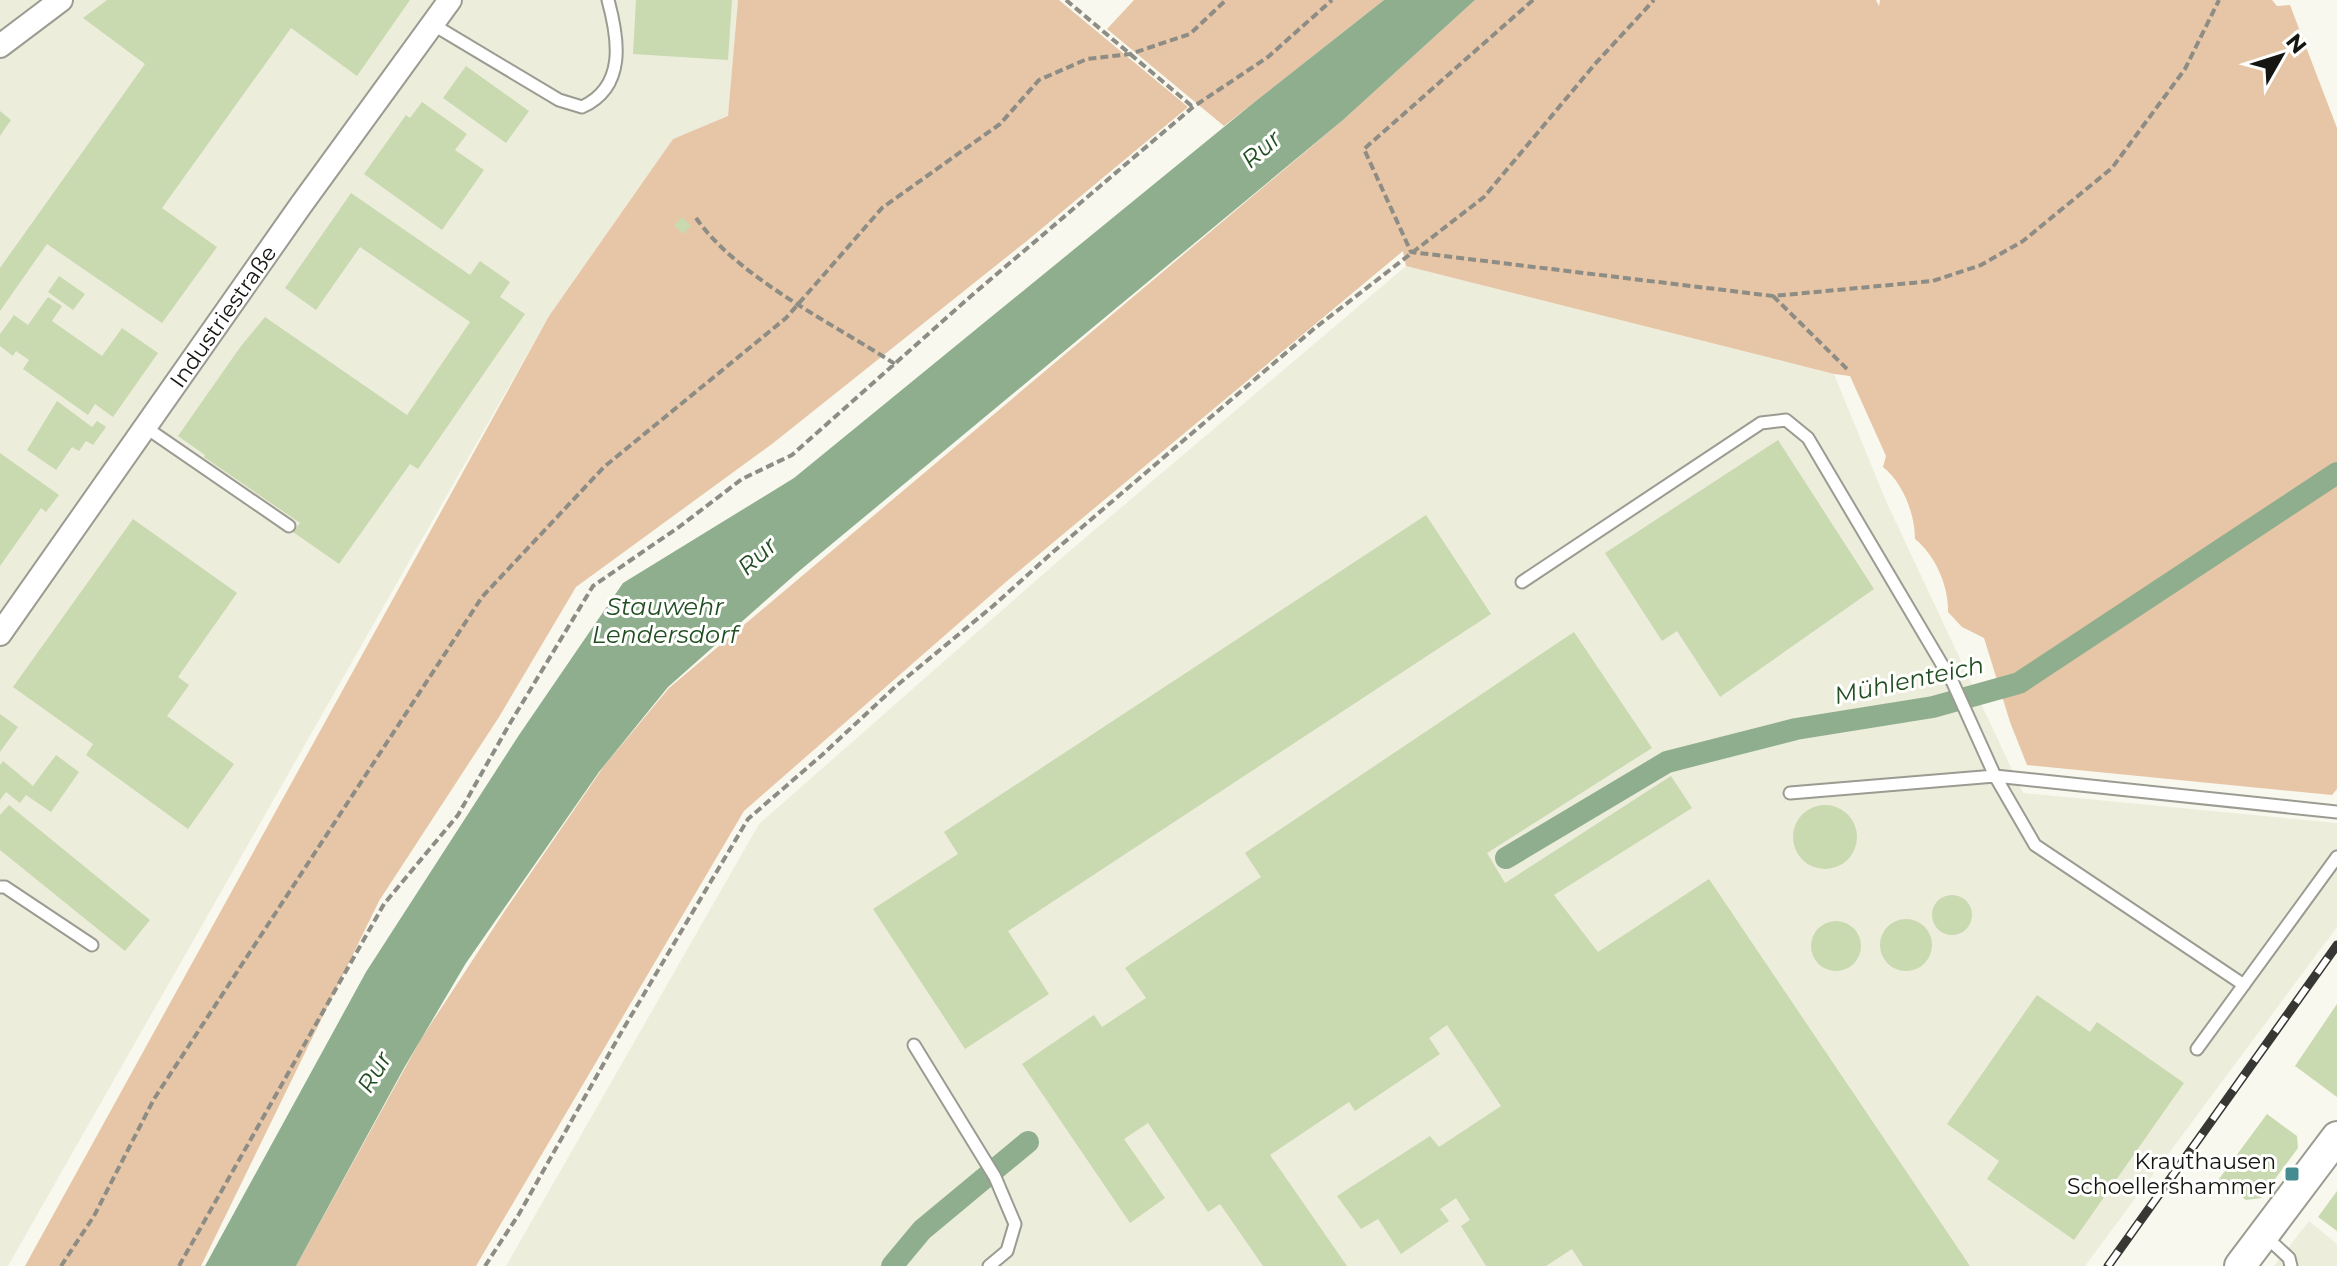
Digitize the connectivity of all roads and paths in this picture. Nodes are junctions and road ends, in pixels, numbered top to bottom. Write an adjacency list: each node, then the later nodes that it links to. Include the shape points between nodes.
1 (61, 0): 11 (street)
2 (450, 0): 10 (street, Industriestraße)
3 (608, 0): 10 (lane, via 616,45 613,81 597,100 582,107 559,100)
4 (1066, 0): 12 (path)
5 (1226, 0): 12 (path, via 1190,34)
6 (1332, 0): 13 (path, via 1268,57)
7 (1533, 0): 15 (path, via 1364,149)
8 (1654, 0): 15 (path, via 1484,197)
9 (2219, 0): 16 (path, via 2185,69 2112,168 2023,241 1981,265 1933,281)
10 (432, 24): 20 (street, Industriestraße)
11 (0, 46)
12 (1130, 54): 13 (path); 17 (path, via 1087,59 1039,80 1000,124 882,208)
13 (1193, 107): 18 (path)
14 (696, 218): 17 (path, via 752,273)
15 (1411, 252): 16 (path); 37 (path, via 895,687 748,819)
16 (1773, 296): 19 (path)
17 (799, 303): 18 (path); 35 (path, via 604,467 482,597 154,1099 94,1216)
18 (895, 364): 36 (path, via 792,455 742,479 593,586 458,815 384,904)
19 (1847, 369)
20 (145, 427): 21 (lane); 23 (street, Industriestraße)
21 (289, 526)
22 (1522, 582): 24 (lane, via 1761,423 1786,420 1808,438 1953,683)
23 (0, 634)
24 (1995, 776): 25 (lane); 26 (lane); 30 (lane, via 2035,845)
25 (1790, 793)
26 (2337, 812)
27 (2337, 857): 30 (lane)
28 (0, 887): 29 (lane)
29 (92, 945)
30 (2244, 985): 32 (lane)
31 (914, 1045): 38 (lane, via 995,1177 1015,1224 1007,1251)
32 (2197, 1049)
33 (2337, 1137): 34 (main road)
34 (2264, 1235): 39 (main road); 40 (lane)
35 (61, 1266)
36 (179, 1266)
37 (485, 1266)
38 (989, 1266)
39 (2240, 1266)
40 (2291, 1266)

